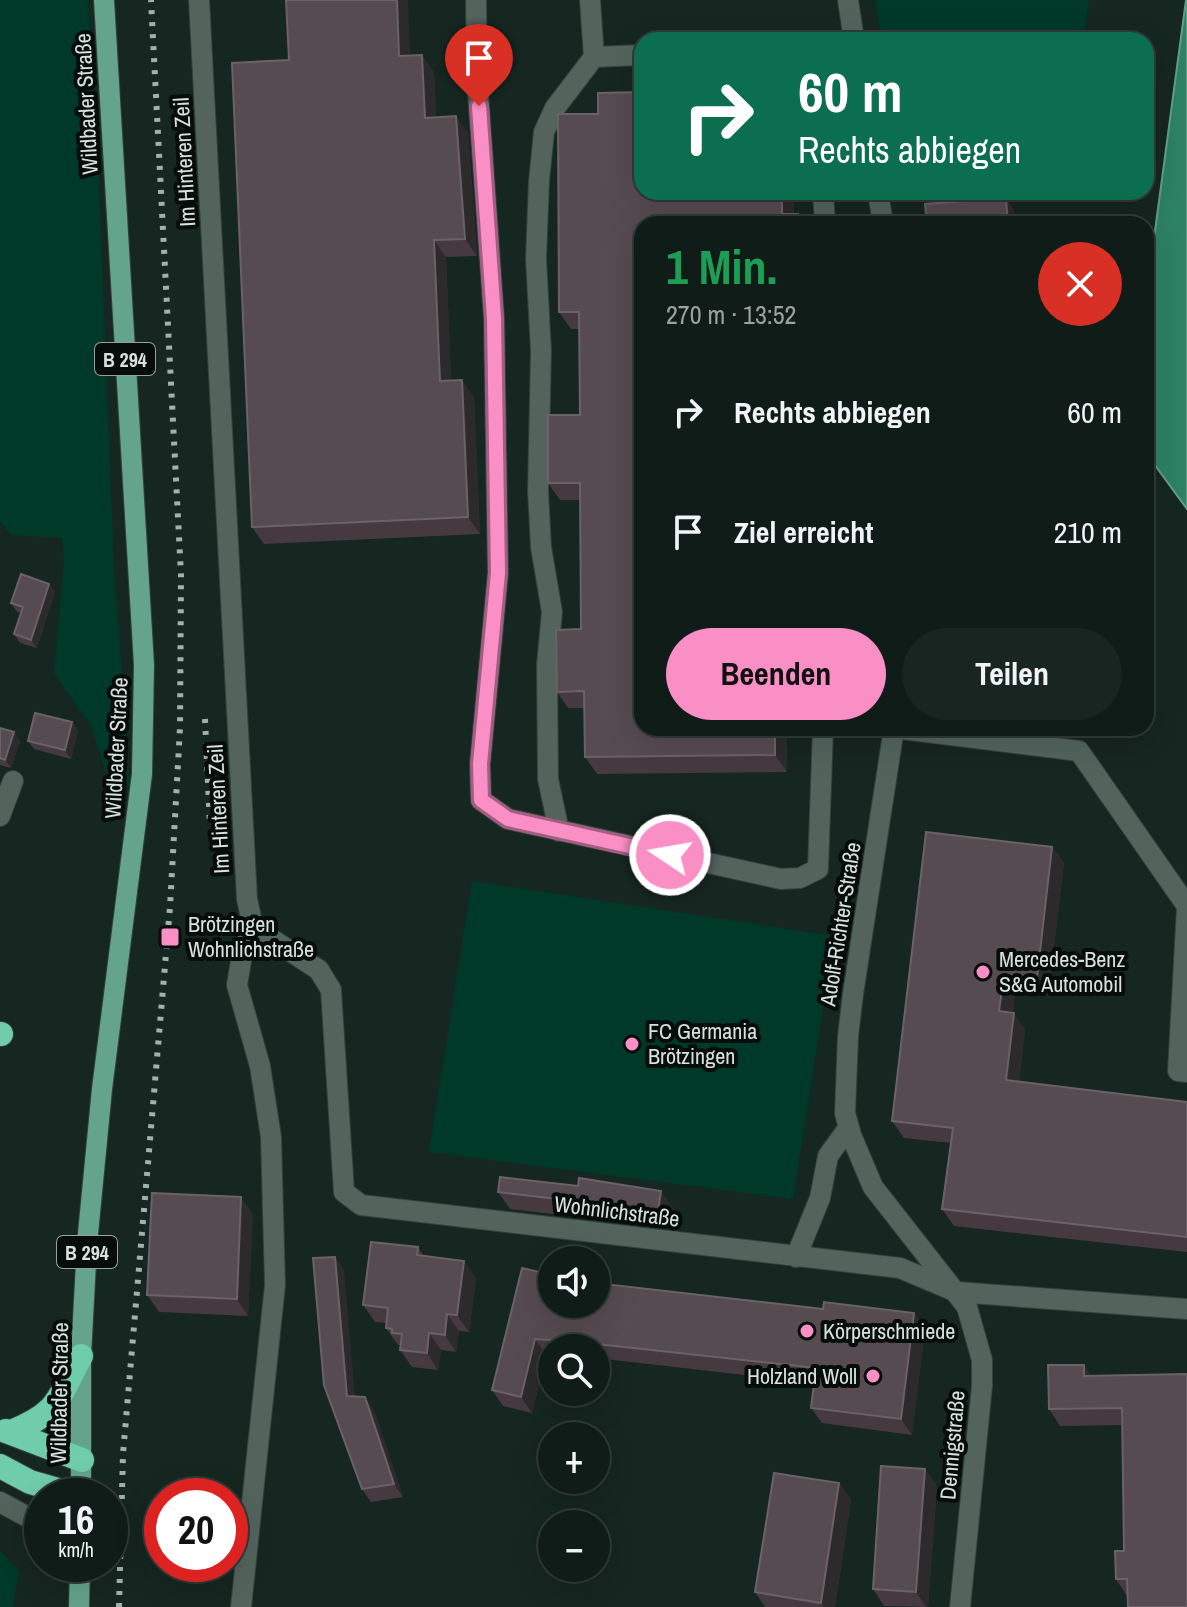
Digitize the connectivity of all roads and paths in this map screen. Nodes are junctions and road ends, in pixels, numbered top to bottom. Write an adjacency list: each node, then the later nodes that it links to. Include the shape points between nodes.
1 (104, 0): 22 (main road, Wildbader Straße / B 294, via 144,665 142,774 99,1119)
2 (199, 0): 16 (street, Im Hinteren Zeil, via 247,899)
3 (476, 0): 14 (street, via 494,318 498,573 481,800 508,819)
4 (590, 0): 8 (street)
5 (848, 0): 6 (street)
6 (853, 32)
7 (634, 55): 8 (street)
8 (594, 57): 14 (street, via 555,108 544,132 539,181 538,491 552,612 548,779)
9 (823, 736): 14 (street, via 818,869 800,878 781,879)
10 (893, 736): 18 (street, Adolf-Richter-Straße, via 848,1036)
11 (958, 736): 15 (street, via 1079,751)
12 (13, 781): 13 (street)
13 (0, 816)
14 (559, 831)
15 (1187, 907): 17 (street, via 1178,1071)
16 (253, 927): 19 (street, Wohnlichstraße, via 319,970 331,990 344,1192 361,1205); 32 (street, Im Hinteren Zeil, via 237,985 260,1066 271,1137 275,1285)
17 (1187, 1072)
18 (849, 1127): 19 (street, via 828,1156 820,1198); 20 (street, Adolf-Richter-Straße, via 873,1187)
19 (796, 1257): 20 (street, Wohnlichstraße, via 900,1268)
20 (957, 1292): 21 (street, Wohnlichstraße); 33 (street, Dennigstraße, via 967,1307 982,1360)
21 (1187, 1309)
22 (81, 1356): 23 (highway, via 51,1411 37,1422); 24 (main road, Wildbader Straße / B 294)
23 (6, 1430): 24 (highway)
24 (82, 1460): 26 (main road, Wildbader Straße / B 294)
25 (0, 1466): 27 (highway)
26 (81, 1478)
27 (24, 1479)
28 (0, 1502): 29 (street)
29 (24, 1515)
30 (80, 1582): 31 (main road)
31 (79, 1607)
32 (241, 1607)
33 (960, 1607)

